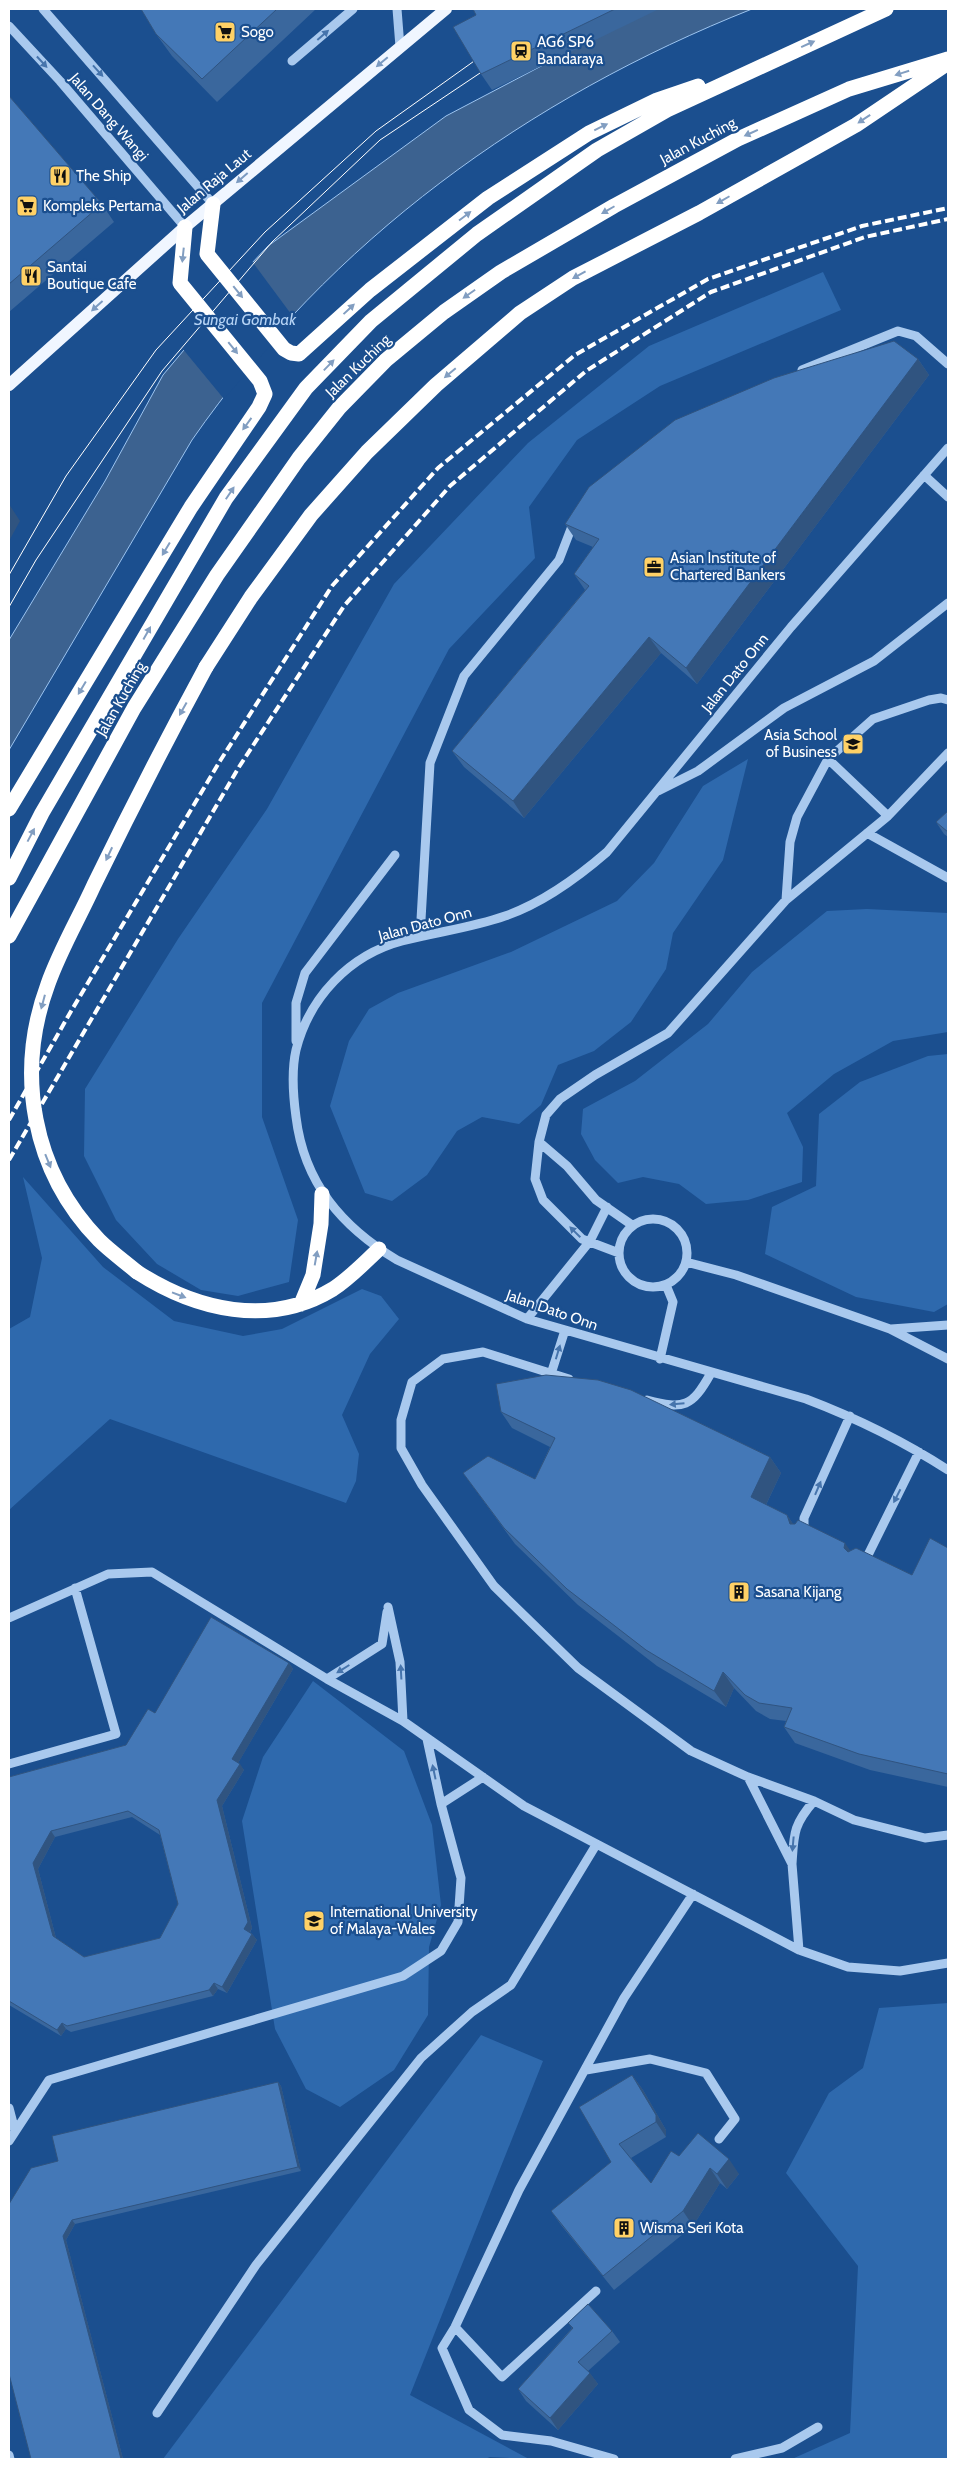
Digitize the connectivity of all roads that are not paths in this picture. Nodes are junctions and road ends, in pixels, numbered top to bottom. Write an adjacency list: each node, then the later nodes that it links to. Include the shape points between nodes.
1 (43, 9): 12 (street, Jalan Dang Wangi, one-way to 12)
2 (353, 9): 9 (street, one-way to 2)
3 (397, 9): 7 (street)
4 (446, 9): 7 (main road, Jalan Raja Laut)
5 (886, 9): 11 (highway, Jalan Kuching, one-way to 5)
6 (9, 26): 13 (street, Jalan Dang Wangi, one-way to 13)
7 (400, 47): 12 (main road, Jalan Raja Laut, one-way to 12)
8 (948, 59): 33 (highway, Jalan Kuching, one-way to 33, via 849,89 738,139 501,272 444,312 386,360 339,408 299,458 218,575 134,708)
9 (292, 61)
10 (948, 63): 45 (highway, one-way to 45, bridge, via 856,125 699,213 573,278 520,313 429,392 367,452 312,515 251,596 206,666 141,787 48,984 30,1059 39,1139 50,1168 68,1199 99,1240 136,1272 174,1293 227,1308 274,1311)
11 (763, 64): 12 (highway, one-way to 11, via 207,254 284,349 294,354 305,350 370,290 488,198 589,133 657,100); 30 (highway, Jalan Kuching, one-way to 11, via 42,814 226,498 306,388 371,321 476,234 597,150 667,110)
12 (213, 204): 13 (main road, Jalan Raja Laut)
13 (185, 227): 16 (main road, Jalan Raja Laut, one-way to 16); 26 (highway, one-way to 26, via 180,283 260,381 265,394 190,507)
14 (948, 364): 15 (street, via 916,336 898,331)
15 (791, 374)
16 (9, 385)
17 (948, 448): 18 (street, Jalan Dato Onn)
18 (924, 475): 19 (street); 25 (street, Jalan Dato Onn, via 790,627)
19 (948, 497)
20 (578, 510): 34 (street, via 559,560 464,676 430,763)
21 (948, 603): 25 (street, via 874,661 784,708 698,771)
22 (948, 700): 24 (street, via 929,700 873,719)
23 (948, 753): 27 (street)
24 (828, 759): 27 (street); 32 (street, via 797,818 790,842)
25 (656, 792): 34 (street, Jalan Dato Onn, via 607,852 577,878 506,916)
26 (9, 809)
27 (888, 816): 28 (street)
28 (867, 833): 31 (street); 32 (street)
29 (395, 855): 35 (street, via 305,973 296,1003)
30 (9, 878)
31 (948, 878)
32 (786, 900): 36 (street, via 668,1033 595,1074 560,1099 546,1115)
33 (9, 936)
34 (420, 937): 35 (street, Jalan Dato Onn, via 400,941 372,953 346,970 324,991 305,1021)
35 (296, 1051): 37 (street, Jalan Dato Onn, via 292,1086 297,1122 304,1158)
36 (539, 1142): 38 (street, via 596,1200); 40 (street, one-way to 36, via 582,1239 543,1200 535,1179)
37 (322, 1194): 41 (street, Jalan Dato Onn, via 347,1223); 45 (highway, one-way to 37, via 313,1275)
38 (607, 1207): 39 (street); 40 (street)
39 (632, 1225): 42 (street, via 622,1238); 43 (street, via 654,1218 676,1227 687,1247)
40 (590, 1241): 42 (street); 46 (street)
41 (379, 1249): 45 (highway, via 334,1288); 46 (street, Jalan Dato Onn)
42 (618, 1254): 44 (street, via 620,1264 633,1282 655,1288)
43 (686, 1262): 44 (street, via 684,1270); 48 (street, via 736,1275)
44 (666, 1285): 50 (street, via 673,1302)
45 (300, 1304)
46 (527, 1319): 49 (street, Jalan Dato Onn)
47 (948, 1325): 48 (street)
48 (890, 1329): 51 (street)
49 (565, 1330): 50 (street, Jalan Dato Onn); 53 (street, one-way to 49)
50 (660, 1359): 52 (street, Jalan Dato Onn)
51 (948, 1359)
52 (711, 1373): 55 (street, one-way to 55, via 700,1391 686,1404 674,1406); 56 (street, Jalan Dato Onn, via 806,1399)
53 (551, 1374): 54 (street); 68 (street, via 483,1352 443,1359 412,1382 402,1420 401,1448 422,1485 494,1586 578,1668 691,1751)
54 (578, 1382)
55 (633, 1396)
56 (850, 1416): 57 (street, Jalan Dato Onn); 59 (street, one-way to 56, via 804,1518)
57 (919, 1452): 58 (street, Jalan Dato Onn); 60 (street, one-way to 60)
58 (948, 1470)
59 (804, 1534)
60 (862, 1562)
61 (75, 1588): 62 (street); 63 (street, via 108,1574 152,1572); 66 (street, via 116,1734)
62 (9, 1618)
63 (327, 1679): 64 (street); 64 (street, one-way to 63, via 400,1662 388,1607 382,1644)
64 (403, 1721): 65 (street)
65 (427, 1739): 67 (street); 70 (street, one-way to 65)
66 (9, 1764)
67 (483, 1777): 70 (street); 72 (street, via 524,1806)
68 (748, 1777): 69 (street); 73 (street)
69 (814, 1801): 71 (street, via 854,1820 925,1838); 73 (street, one-way to 73, via 799,1818)
70 (441, 1804): 79 (street, via 461,1878 458,1922 441,1950 403,1976 49,2080)
71 (948, 1835)
72 (596, 1844): 74 (street); 84 (street, via 511,1985 472,2012 421,2058 256,2265)
73 (792, 1864): 75 (street)
74 (693, 1894): 75 (street); 77 (street, via 624,1998)
75 (799, 1950): 76 (street, via 848,1967 900,1971)
76 (948, 1963)
77 (586, 2070): 80 (street, via 650,2059 706,2073 735,2119); 83 (street, via 519,2190)
78 (9, 2108): 79 (street)
79 (15, 2131): 81 (street)
80 (719, 2140)
81 (9, 2141)
82 (596, 2291): 83 (street, via 502,2377)
83 (454, 2327): 88 (street, via 442,2348 469,2410 502,2436 551,2441)
84 (157, 2413)
85 (818, 2427): 89 (street, via 782,2448)
86 (9, 2454): 87 (street)
87 (10, 2459)
88 (614, 2459)
89 (735, 2459)

